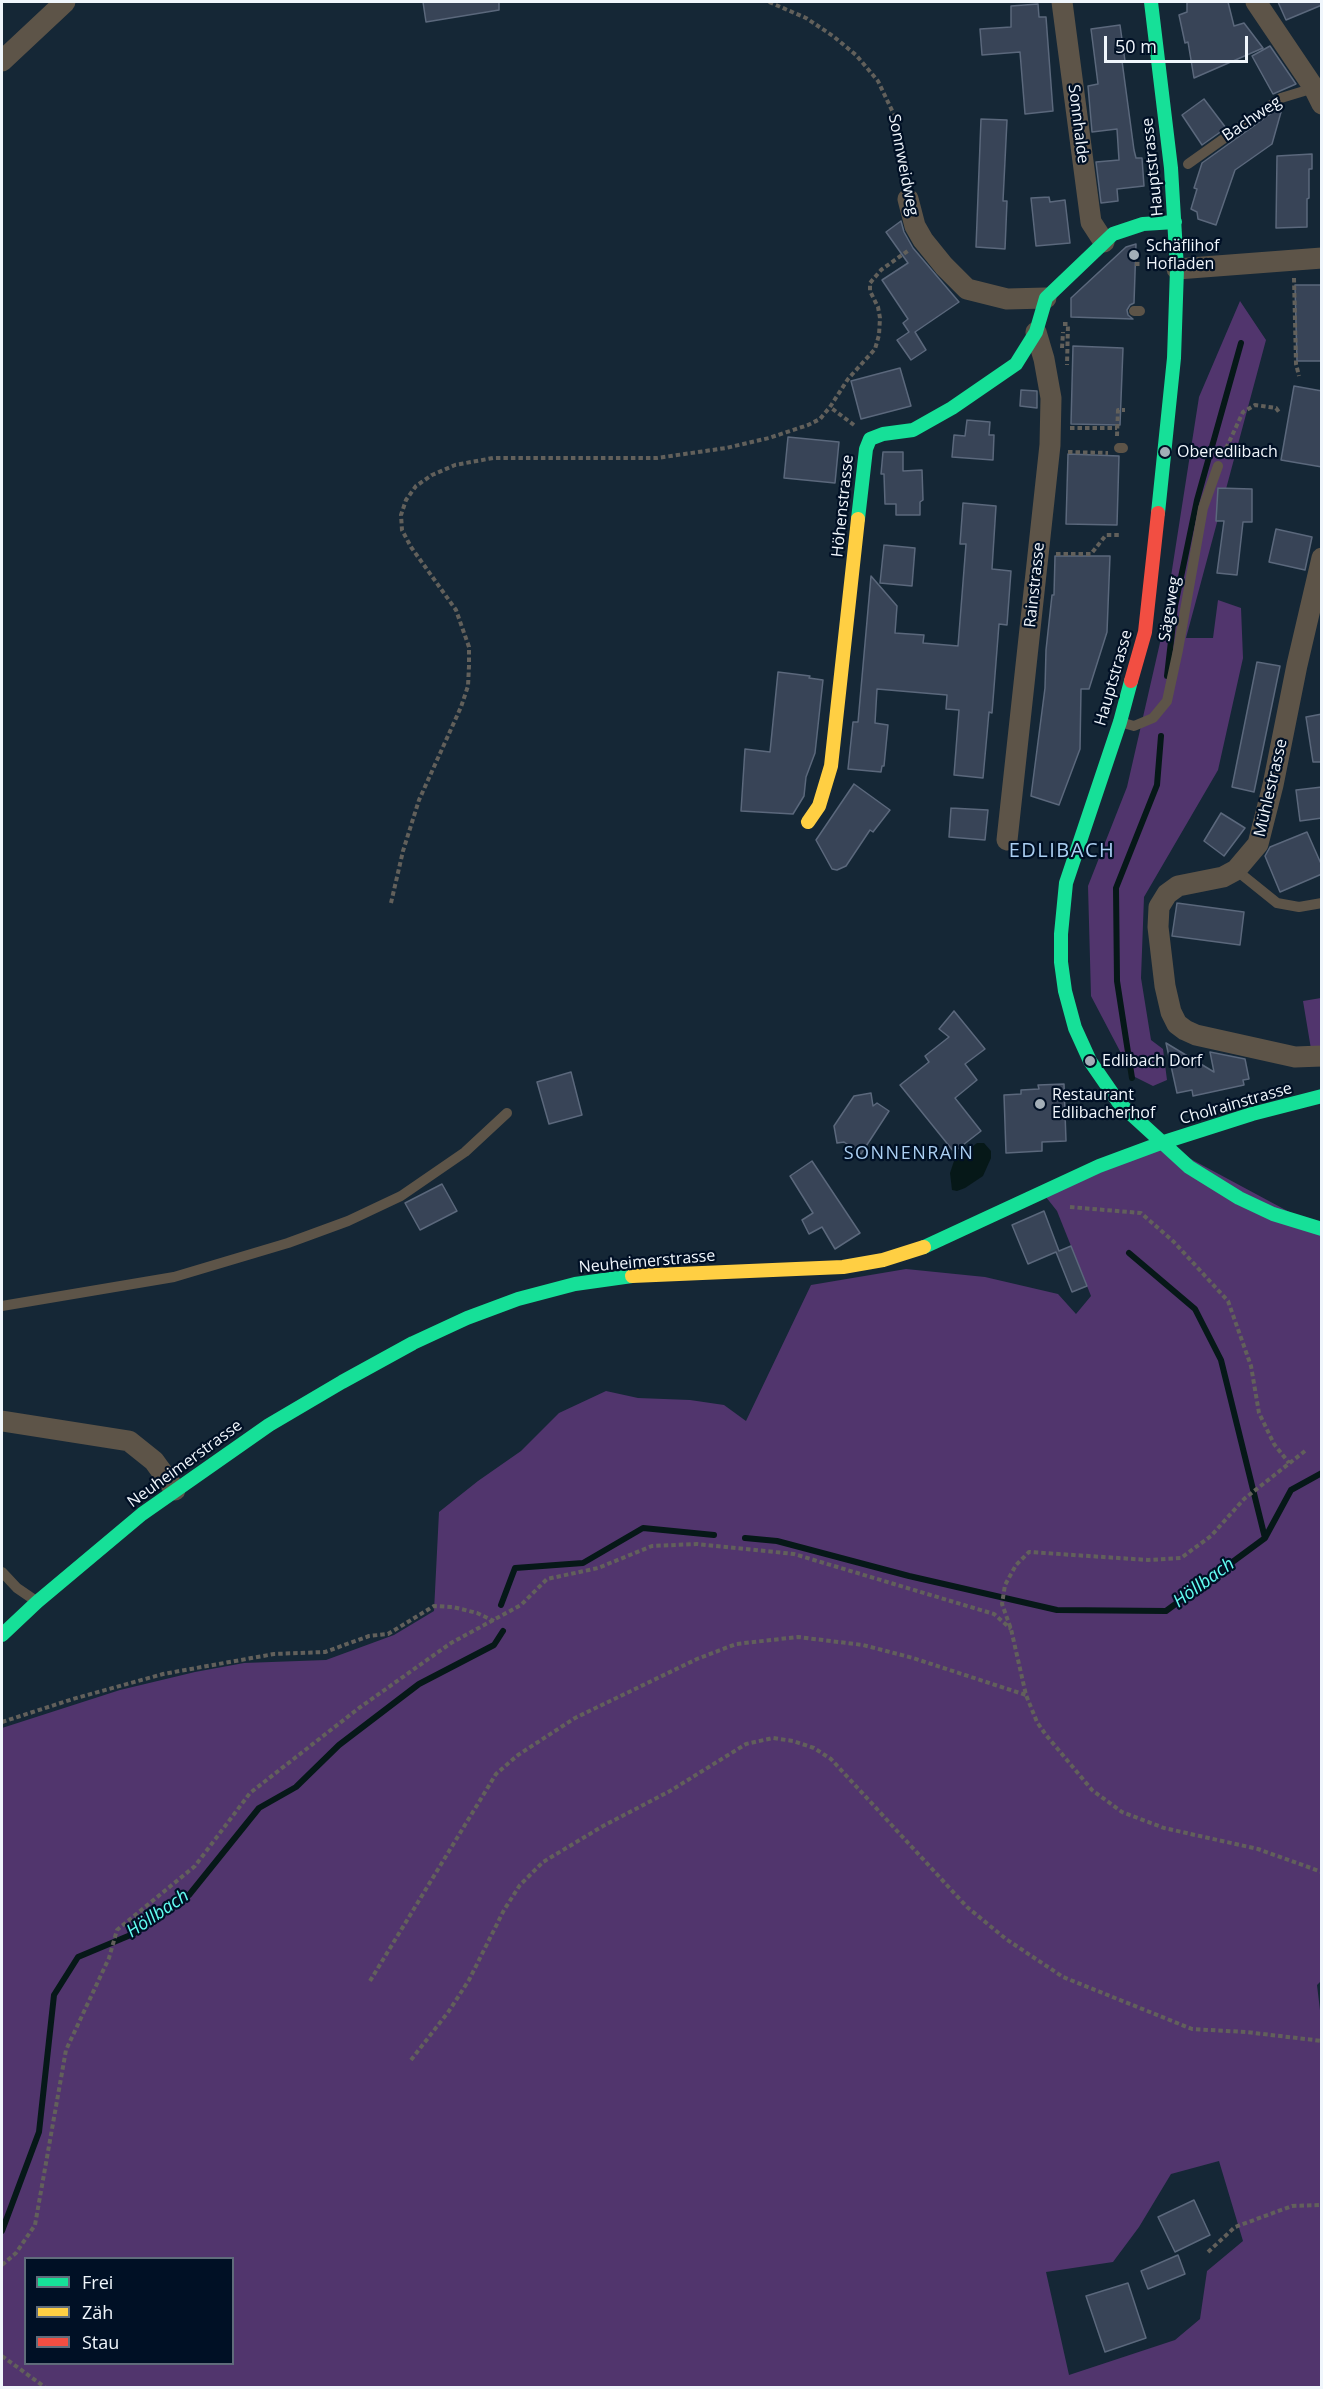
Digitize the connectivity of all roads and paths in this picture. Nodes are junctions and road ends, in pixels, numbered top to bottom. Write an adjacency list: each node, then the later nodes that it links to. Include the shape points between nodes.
1 (65, 2): 6 (street)
2 (769, 2): 9 (path, Sonnweidweg, via 806,18 833,36 878,81 897,121)
3 (1062, 2): 12 (street, Sonnhalde, via 1091,222)
4 (1151, 2): 10 (street, Hauptstrasse)
5 (1256, 2): 7 (street)
6 (2, 61)
7 (1319, 93): 8 (lane, Bachweg, via 1293,93 1281,98)
8 (1188, 164)
9 (908, 199): 11 (street, Sonnweidweg)
10 (1175, 222): 12 (street, Höhenstrasse, via 1125,229); 16 (street, Hauptstrasse)
11 (923, 240): 18 (street, Sonnweidweg, via 967,289 1007,299); 21 (path, via 881,270 870,283 880,318 875,349)
12 (1104, 242): 18 (street, Höhenstrasse)
13 (1322, 258): 16 (street)
14 (1135, 264): 15 (path)
15 (1141, 264)
16 (1177, 269): 32 (street, Hauptstrasse, via 1174,358 1145,632)
17 (1294, 290): 20 (path)
18 (1046, 298): 19 (street, Höhenstrasse)
19 (1036, 332): 26 (street, Höhenstrasse, via 1016,364 952,408 913,430); 34 (street, Rainstrasse, via 1051,398 1050,445)
20 (1299, 376)
21 (830, 407): 26 (path); 36 (path, via 808,425 726,448 657,458 493,458 455,465 416,486 403,507 402,530 456,610 469,647 468,686 420,800)
22 (1125, 410): 25 (path, via 1118,410)
23 (1280, 412): 28 (path, via 1254,405 1243,412)
24 (1070, 428): 25 (path)
25 (1117, 428): 27 (path, via 1119,448)
26 (870, 439): 33 (street, Höhenstrasse, via 831,766 819,806)
27 (1069, 452)
28 (1218, 466): 32 (lane, Sägeweg, via 1203,508 1167,701 1153,718 1134,726)
29 (1119, 535): 30 (path, via 1106,535 1091,554)
30 (1053, 554)
31 (1322, 558): 35 (street, Mühlestrasse, via 1263,830 1258,844)
32 (1120, 722): 41 (street, Hauptstrasse, via 1066,883 1061,962 1069,1010 1090,1061 1119,1103)
33 (808, 822)
34 (1007, 840)
35 (1236, 870): 37 (lane, via 1277,903 1299,907); 38 (street, via 1223,877 1178,886 1159,907 1163,974 1171,1012 1177,1024 1196,1035 1295,1057)
36 (391, 903)
37 (1322, 903)
38 (1322, 1056)
39 (1322, 1096): 41 (street, Cholrainstrasse)
40 (507, 1113): 44 (lane, via 465,1152 401,1196 348,1221 174,1277)
41 (1161, 1143): 42 (street, Neuheimerstrasse); 43 (street, Hauptstrasse, via 1189,1167 1231,1193 1273,1214)
42 (1042, 1192): 47 (path, via 1054,1205 1141,1213 1197,1267 1228,1302 1251,1366 1259,1413); 48 (street, Neuheimerstrasse, via 926,1246 883,1260 843,1267 629,1276 575,1284 518,1299 413,1343 342,1382 260,1431)
43 (1322, 1229)
44 (2, 1306)
45 (2, 1421): 48 (street, via 129,1441 154,1461)
46 (1305, 1451): 47 (path)
47 (1289, 1464): 52 (path, via 1244,1499 1211,1536 1181,1558 1148,1560 1029,1552 1005,1585 1002,1604)
48 (175, 1490): 50 (street, Neuheimerstrasse)
49 (2, 1572): 50 (lane)
50 (37, 1602): 53 (street, Neuheimerstrasse)
51 (494, 1621): 52 (path, via 521,1605 547,1579 598,1568 652,1546 697,1544 794,1554 993,1614); 55 (path, via 453,1606 434,1606 388,1634 369,1636 325,1652 274,1654 163,1674); 62 (path, via 442,1650 359,1708 250,1793 195,1866 117,1930 66,2050 35,2225 16,2253)
52 (1011, 1629): 54 (path)
53 (2, 1635)
54 (1026, 1695): 56 (path, via 1046,1736 1092,1790 1122,1812 1164,1828 1258,1849); 57 (path, via 914,1658 862,1645 798,1637 736,1644 697,1659 575,1718 496,1774)
55 (2, 1722)
56 (1322, 1872)
57 (370, 1982)
58 (1322, 2040): 59 (path, via 1192,2029 1062,1977 968,1907 831,1759 814,1748 773,1738 746,1744 543,1862 520,1885 469,1980)
59 (411, 2060)
60 (1322, 2205): 61 (path, via 1292,2206 1235,2227)
61 (1208, 2252)
62 (2, 2265)
63 (2, 2356): 64 (path)
64 (46, 2388)

